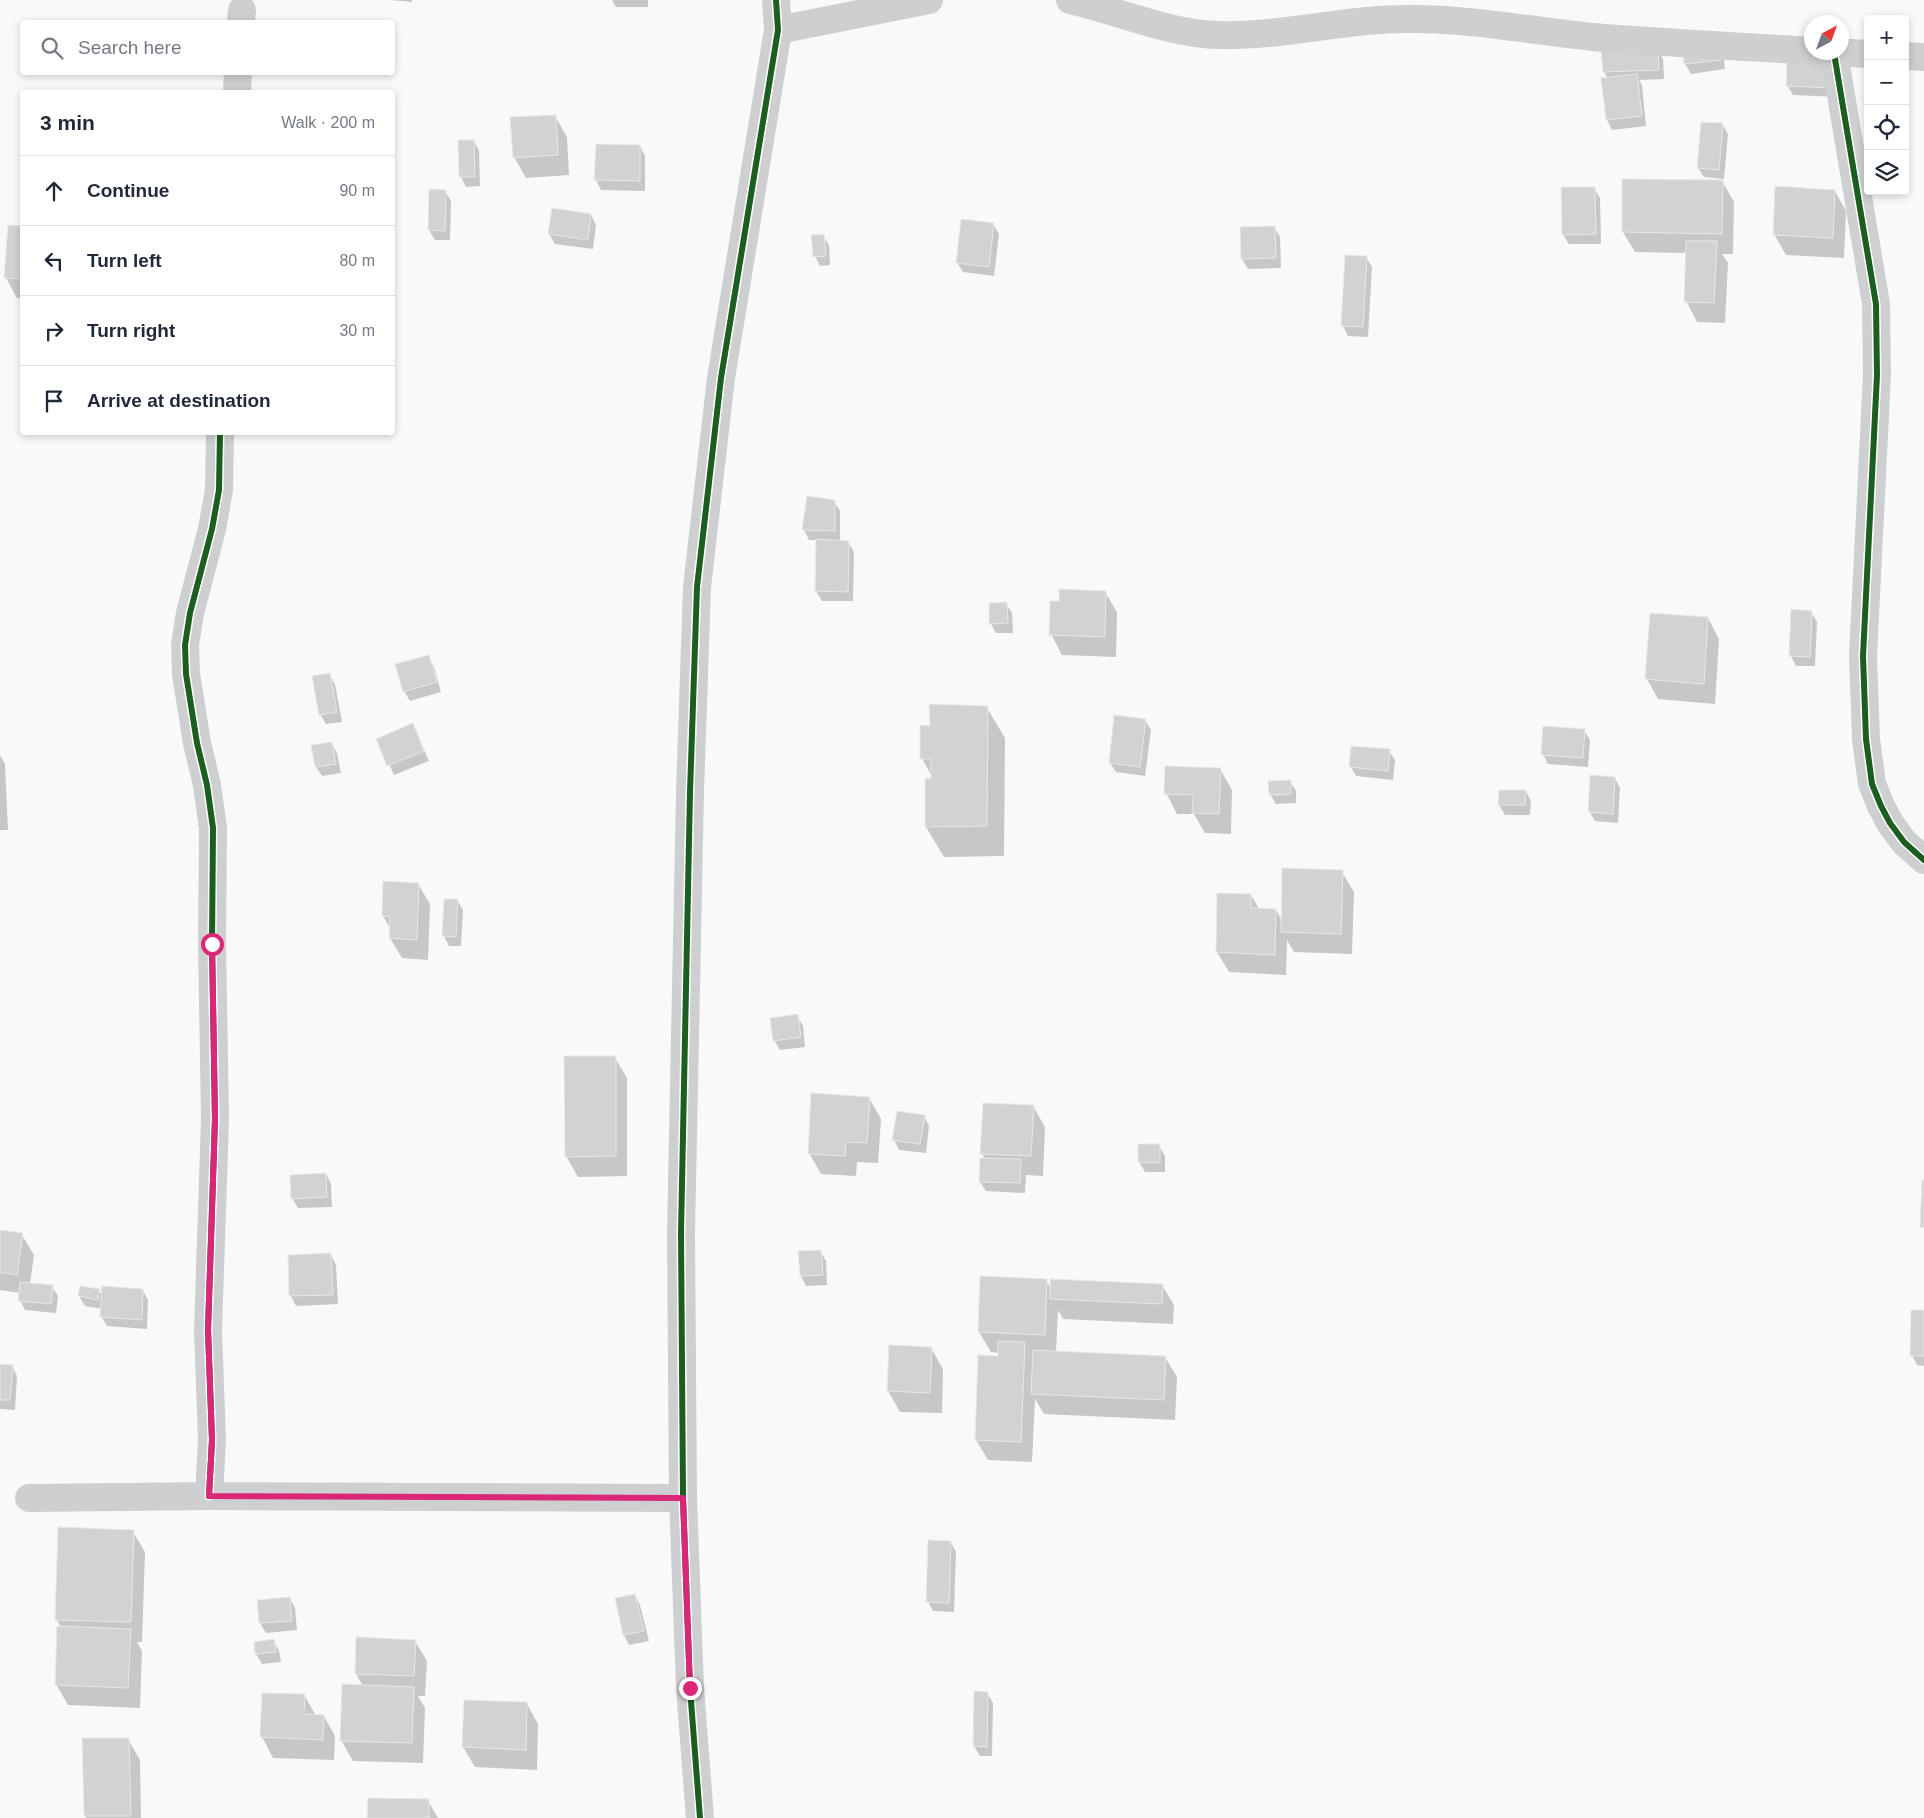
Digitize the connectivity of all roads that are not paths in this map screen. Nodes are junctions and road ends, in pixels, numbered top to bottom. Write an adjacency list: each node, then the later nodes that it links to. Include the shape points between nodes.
1 (776, 0): 4 (street)
2 (930, 0): 4 (street)
3 (1070, 0): 5 (street, via 1183,31 1217,35 1414,18 1593,37)
4 (778, 30): 17 (street, via 721,378 697,587 681,1233)
5 (1804, 50)
6 (1849, 53): 7 (street)
7 (1864, 54)
8 (1909, 56): 9 (street)
9 (1924, 57)
10 (1834, 60): 14 (street, via 1876,304 1877,375 1863,656 1866,739 1872,784 1881,806 1904,842)
11 (238, 75): 12 (street)
12 (237, 90)
13 (220, 435): 15 (street, via 220,490 185,645 186,674 212,828 215,1118 208,1330 212,1440)
14 (1924, 860)
15 (209, 1496): 16 (street); 17 (street)
16 (29, 1498)
17 (683, 1498): 18 (street, via 690,1688)
18 (700, 1818)

